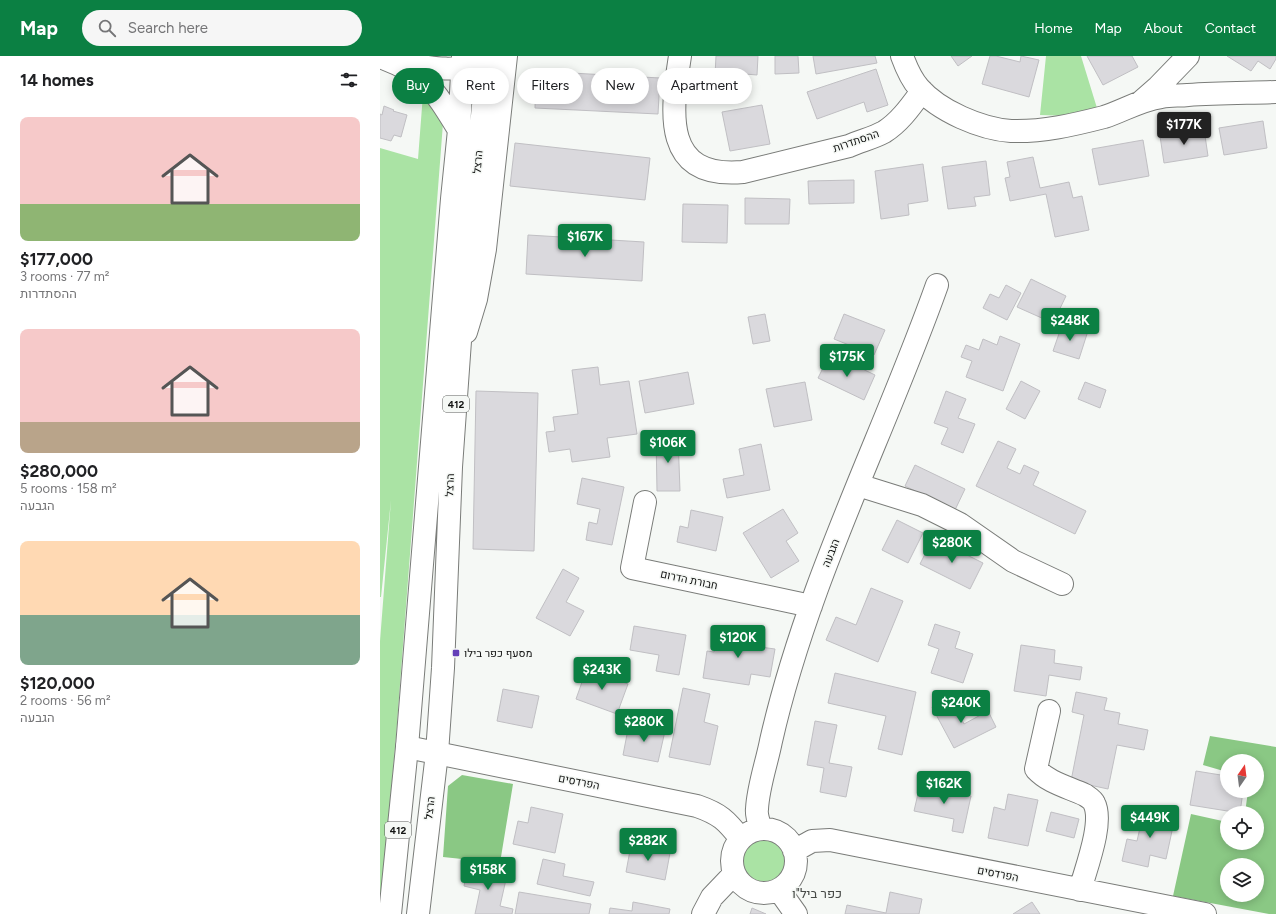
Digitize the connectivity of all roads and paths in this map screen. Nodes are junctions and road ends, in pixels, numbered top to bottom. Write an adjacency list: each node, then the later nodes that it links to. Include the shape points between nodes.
1 (483, 56): 8 (street, via 470,66)
2 (488, 56): 15 (street, הרצל / 412)
3 (506, 56): 15 (street, via 485,249 469,326)
4 (680, 56): 9 (street, ההסתדרות, via 674,110 677,137 685,154 715,172 743,172 849,146 884,132 905,113)
5 (902, 56): 9 (street, via 912,78)
6 (1186, 59): 11 (street, via 1193,81); 12 (street)
7 (388, 60): 8 (street, via 444,68); 13 (street, via 419,76 431,87)
8 (463, 62): 13 (street, הרצל / 412)
9 (922, 91): 12 (street, via 964,119 1010,131 1070,126 1106,116)
10 (1276, 92): 11 (street)
11 (1213, 94): 12 (street, via 1162,96)
12 (1141, 101)
13 (459, 130): 21 (street, הרצל / 412)
14 (937, 284): 16 (street, הגבעה)
15 (460, 344): 22 (street, הרצל / 412, via 448,507)
16 (858, 486): 18 (street, via 922,505 960,524 1013,560); 19 (street, הגבעה)
17 (645, 502): 19 (street, חבורת הדרום, via 632,568)
18 (1062, 584)
19 (811, 606): 23 (street, הגבעה, via 798,642 776,722 756,810)
20 (1049, 711): 28 (street, via 1036,769 1043,776 1086,795 1094,801 1097,814 1096,829)
21 (407, 747): 22 (street, הפרדסים); 29 (street, הרצל / 412)
22 (437, 753): 24 (street, הפרדסים, via 697,806 712,811 726,821); 30 (street, הרצל / 412)
23 (761, 829): 24 (street, via 750,832); 25 (street, via 780,834)
24 (741, 839): 26 (street, via 734,848 731,859)
25 (794, 851): 27 (street, via 794,873); 28 (street, הפרדסים, via 812,841 830,840)
26 (734, 874): 27 (street, via 748,890 759,893); 31 (street, via 712,897)
27 (780, 890): 32 (street)
28 (1080, 890): 33 (street, הפרדסים)
29 (390, 914)
30 (418, 914)
31 (703, 914)
32 (796, 914)
33 (1205, 914)

